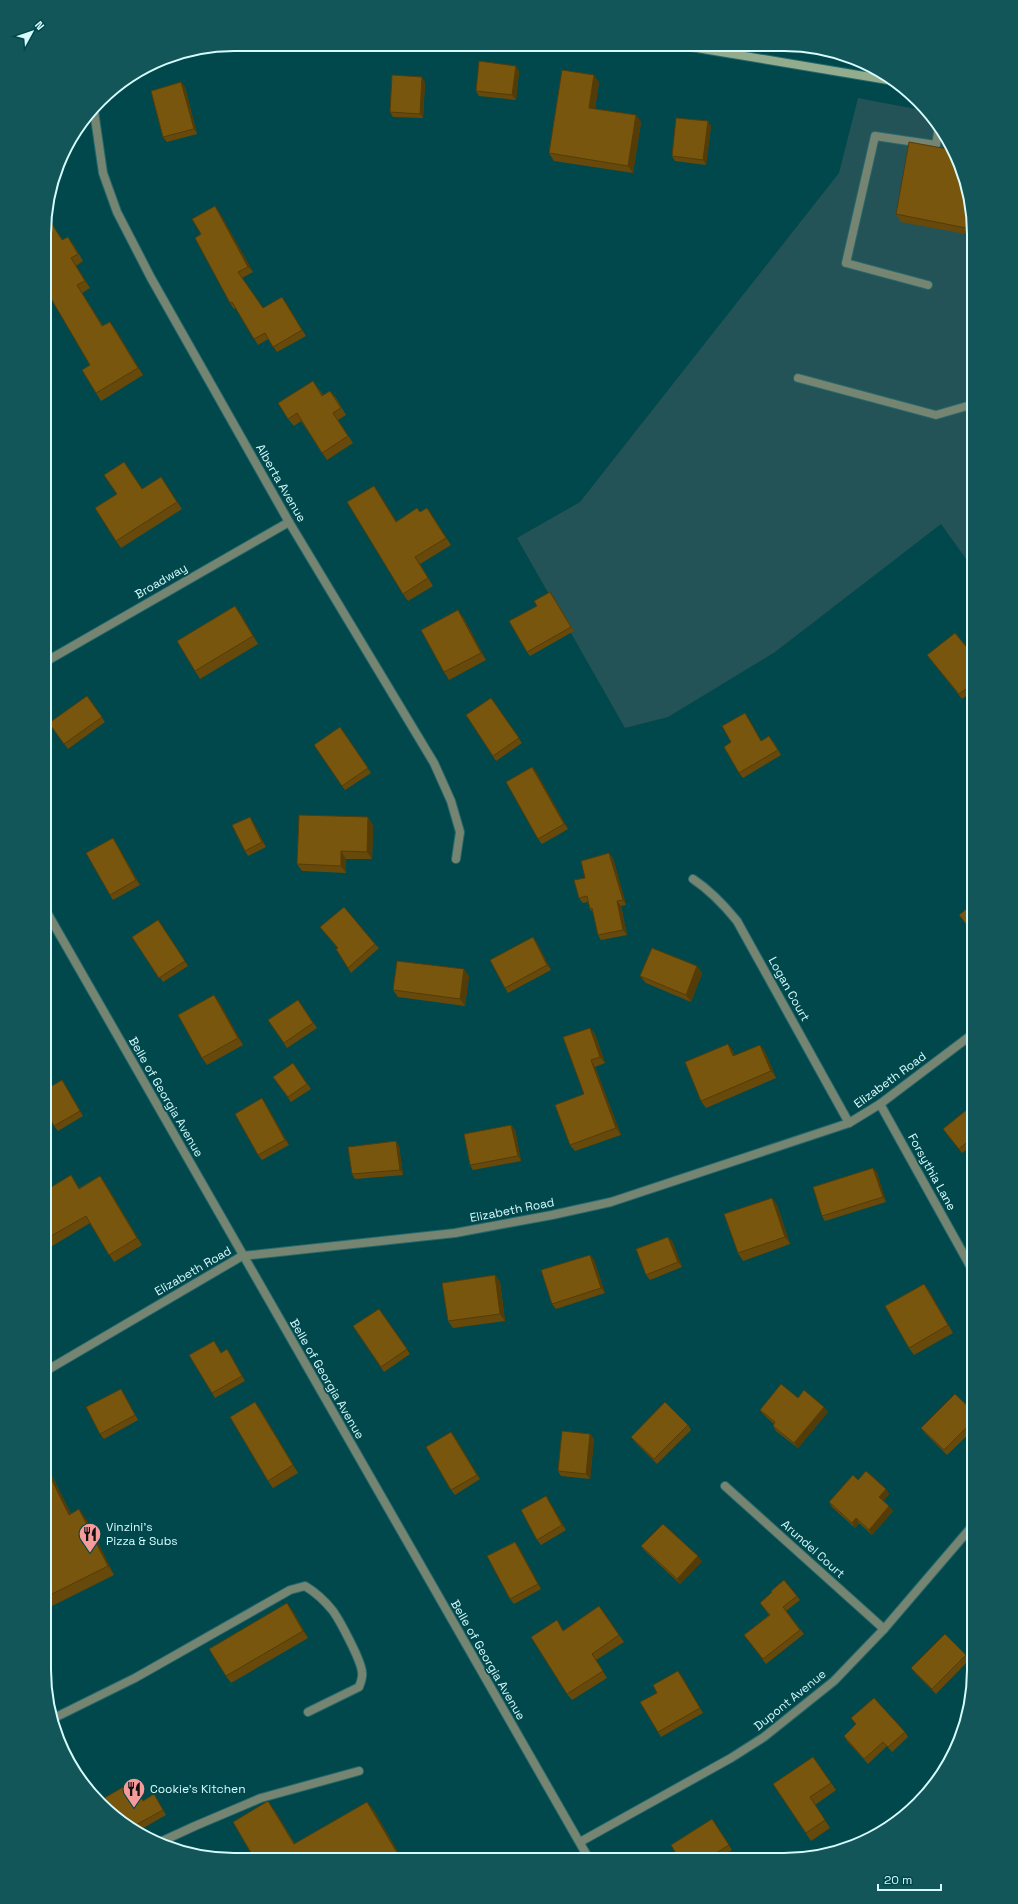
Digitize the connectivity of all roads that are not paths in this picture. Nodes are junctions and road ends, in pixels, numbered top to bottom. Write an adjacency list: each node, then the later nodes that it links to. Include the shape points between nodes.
1 (715, 51): 2 (main road)
2 (880, 79)
3 (95, 115): 8 (street, Alberta Avenue, via 103,173 117,212 151,278)
4 (939, 137): 5 (street, via 936,145 875,136 846,263)
5 (928, 285)
6 (798, 378): 7 (street, via 936,415)
7 (967, 406)
8 (289, 522): 9 (street, Broadway); 10 (street, Alberta Avenue, via 434,763 451,801 460,832)
9 (51, 659)
10 (456, 859)
11 (693, 879): 15 (street, Logan Court, via 714,894 737,921)
12 (51, 920): 16 (street, Belle of Georgia Avenue)
13 (967, 1037): 14 (street, Elizabeth Road)
14 (880, 1104): 15 (street, Elizabeth Road); 17 (street, Forsythia Lane)
15 (849, 1123): 16 (street, Elizabeth Road, via 611,1202 552,1215 455,1233)
16 (242, 1256): 18 (street, Elizabeth Road); 26 (street, Belle of Georgia Avenue)
17 (967, 1260)
18 (51, 1368)
19 (725, 1486): 21 (street, Arundel Court)
20 (967, 1532): 21 (street, Dupont Avenue)
21 (884, 1629): 26 (street, Dupont Avenue, via 834,1681 764,1737)
22 (308, 1712): 23 (street, via 359,1686 362,1670 353,1646 333,1611 305,1586 290,1590 135,1678)
23 (57, 1717)
24 (359, 1772): 25 (street, via 261,1798)
25 (166, 1840)
26 (580, 1842): 27 (street, Belle of Georgia Avenue)
27 (586, 1853)

